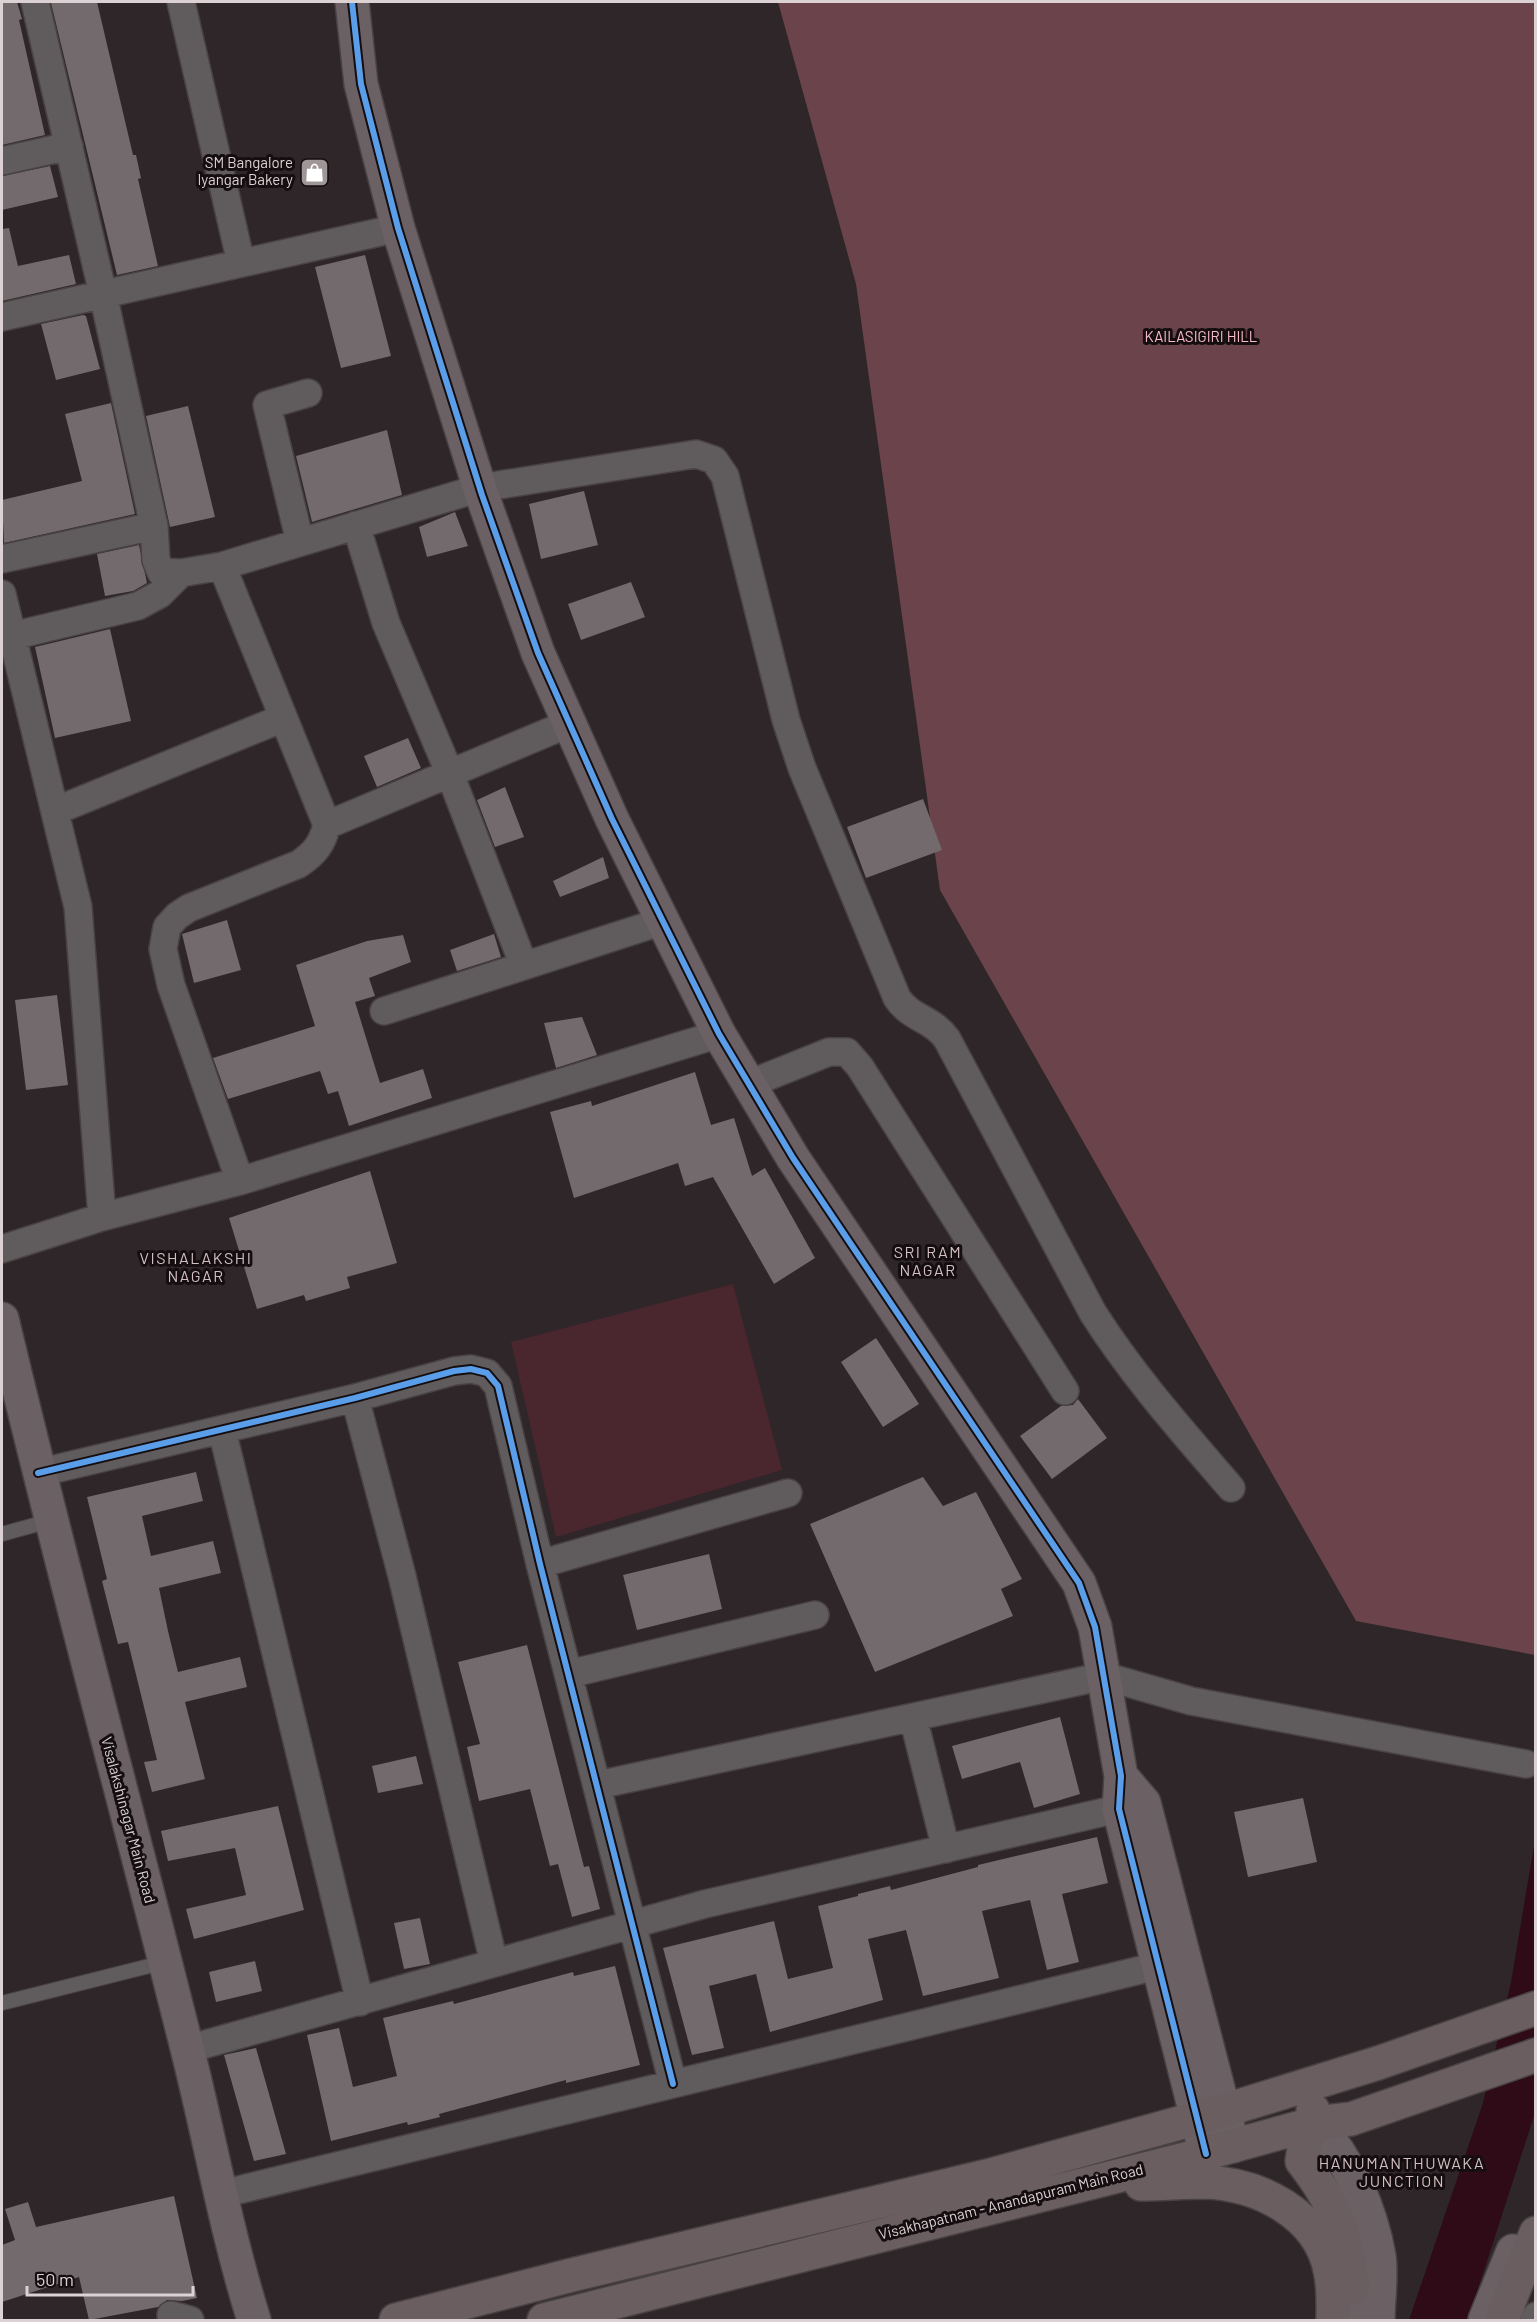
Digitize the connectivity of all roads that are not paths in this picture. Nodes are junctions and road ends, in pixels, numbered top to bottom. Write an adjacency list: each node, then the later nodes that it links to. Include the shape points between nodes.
1 (34, 2): 4 (street)
2 (182, 2): 7 (street)
3 (352, 2): 6 (street, via 361,84)
4 (69, 146): 5 (street); 8 (street)
5 (2, 161)
6 (398, 228): 7 (street); 11 (street)
7 (241, 263): 8 (street)
8 (103, 294): 9 (street); 13 (street)
9 (2, 317)
10 (308, 393): 14 (street, via 267,405)
11 (480, 488): 12 (street); 21 (street, via 538,653); 38 (street, via 696,454 714,460 725,476 786,720 802,768 897,998 904,1008 934,1024 947,1039 1119,1354)
12 (356, 525): 14 (street); 22 (street, via 386,623)
13 (154, 526): 15 (street); 17 (street, via 156,560 161,572)
14 (300, 542): 16 (street)
15 (2, 559)
16 (222, 566): 17 (street); 20 (street)
17 (180, 573): 19 (street, via 160,594 138,606)
18 (2, 594): 19 (street)
19 (12, 636): 23 (street)
20 (283, 718): 23 (street); 24 (street)
21 (570, 723): 22 (street); 25 (street)
22 (450, 774): 24 (street); 26 (street)
23 (55, 811): 31 (street, via 78,907)
24 (327, 825): 30 (street, via 323,842 299,864 189,908 167,927 163,949 171,985)
25 (663, 921): 26 (street); 28 (street)
26 (524, 966): 27 (street)
27 (384, 1011)
28 (719, 1034): 29 (street); 30 (street)
29 (749, 1084): 34 (street, via 828,1052 847,1052); 45 (street, via 878,1288 1054,1541 1079,1583 1095,1627)
30 (240, 1181): 31 (street)
31 (102, 1217): 32 (street)
32 (2, 1249)
33 (2, 1319): 37 (street, Visalakshinagar Main Road)
34 (1065, 1391)
35 (355, 1398): 36 (street); 42 (street, via 453,1371 471,1369 487,1373 498,1386); 53 (street, via 402,1576)
36 (222, 1430): 37 (street); 55 (street)
37 (38, 1473): 40 (street, Visalakshinagar Main Road)
38 (1231, 1488)
39 (788, 1493): 42 (street)
40 (49, 1521): 41 (lane); 52 (street, Visalakshinagar Main Road)
41 (2, 1534)
42 (540, 1564): 44 (street)
43 (815, 1615): 44 (street)
44 (569, 1674): 48 (street)
45 (1104, 1676): 46 (street); 47 (street, via 1191,1701); 49 (street, via 1121,1776)
46 (913, 1717): 48 (street); 50 (street)
47 (1526, 1764)
48 (598, 1785): 51 (street)
49 (1132, 1806): 50 (street); 54 (street); 62 (street)
50 (946, 1849): 51 (street)
51 (634, 1924): 53 (street); 60 (street)
52 (165, 1962): 56 (lane); 58 (street, Visalakshinagar Main Road)
53 (494, 1963): 55 (street)
54 (1157, 1966): 60 (street); 62 (street)
55 (360, 2002): 58 (street)
56 (2, 2003)
57 (1536, 2008): 61 (main road, Visakhapatnam - Anandapuram Main Road)
58 (188, 2049): 66 (street, Visalakshinagar Main Road)
59 (1536, 2055): 63 (main road, Visakhapatnam - Anandapuram Main Road, via 1351,2119)
60 (673, 2084): 66 (street)
61 (1308, 2085): 62 (main road, Visakhapatnam - Anandapuram Main Road); 63 (main road)
62 (1210, 2114): 64 (street); 72 (main road, Visakhapatnam - Anandapuram Main Road, via 991,2175)
63 (1316, 2123): 64 (main road, Visakhapatnam - Anandapuram Main Road); 69 (main road, via 1305,2141 1302,2161 1333,2206 1347,2243); 74 (street, via 1333,2142 1365,2205 1379,2257)
64 (1220, 2150): 65 (main road, Visakhapatnam - Anandapuram Main Road)
65 (1081, 2185): 73 (main road, Visakhapatnam - Anandapuram Main Road); 74 (main road, via 1207,2182 1248,2190 1283,2204 1316,2233)
66 (222, 2194): 71 (street, Visalakshinagar Main Road, via 236,2264)
67 (1536, 2218): 75 (street, via 1520,2235)
68 (1536, 2233): 76 (main road)
69 (1353, 2287): 74 (street)
70 (1536, 2316): 77 (street)
71 (254, 2320)
72 (396, 2320)
73 (544, 2320)
74 (1354, 2320)
75 (1485, 2320)
76 (1502, 2320)
77 (1534, 2320)

